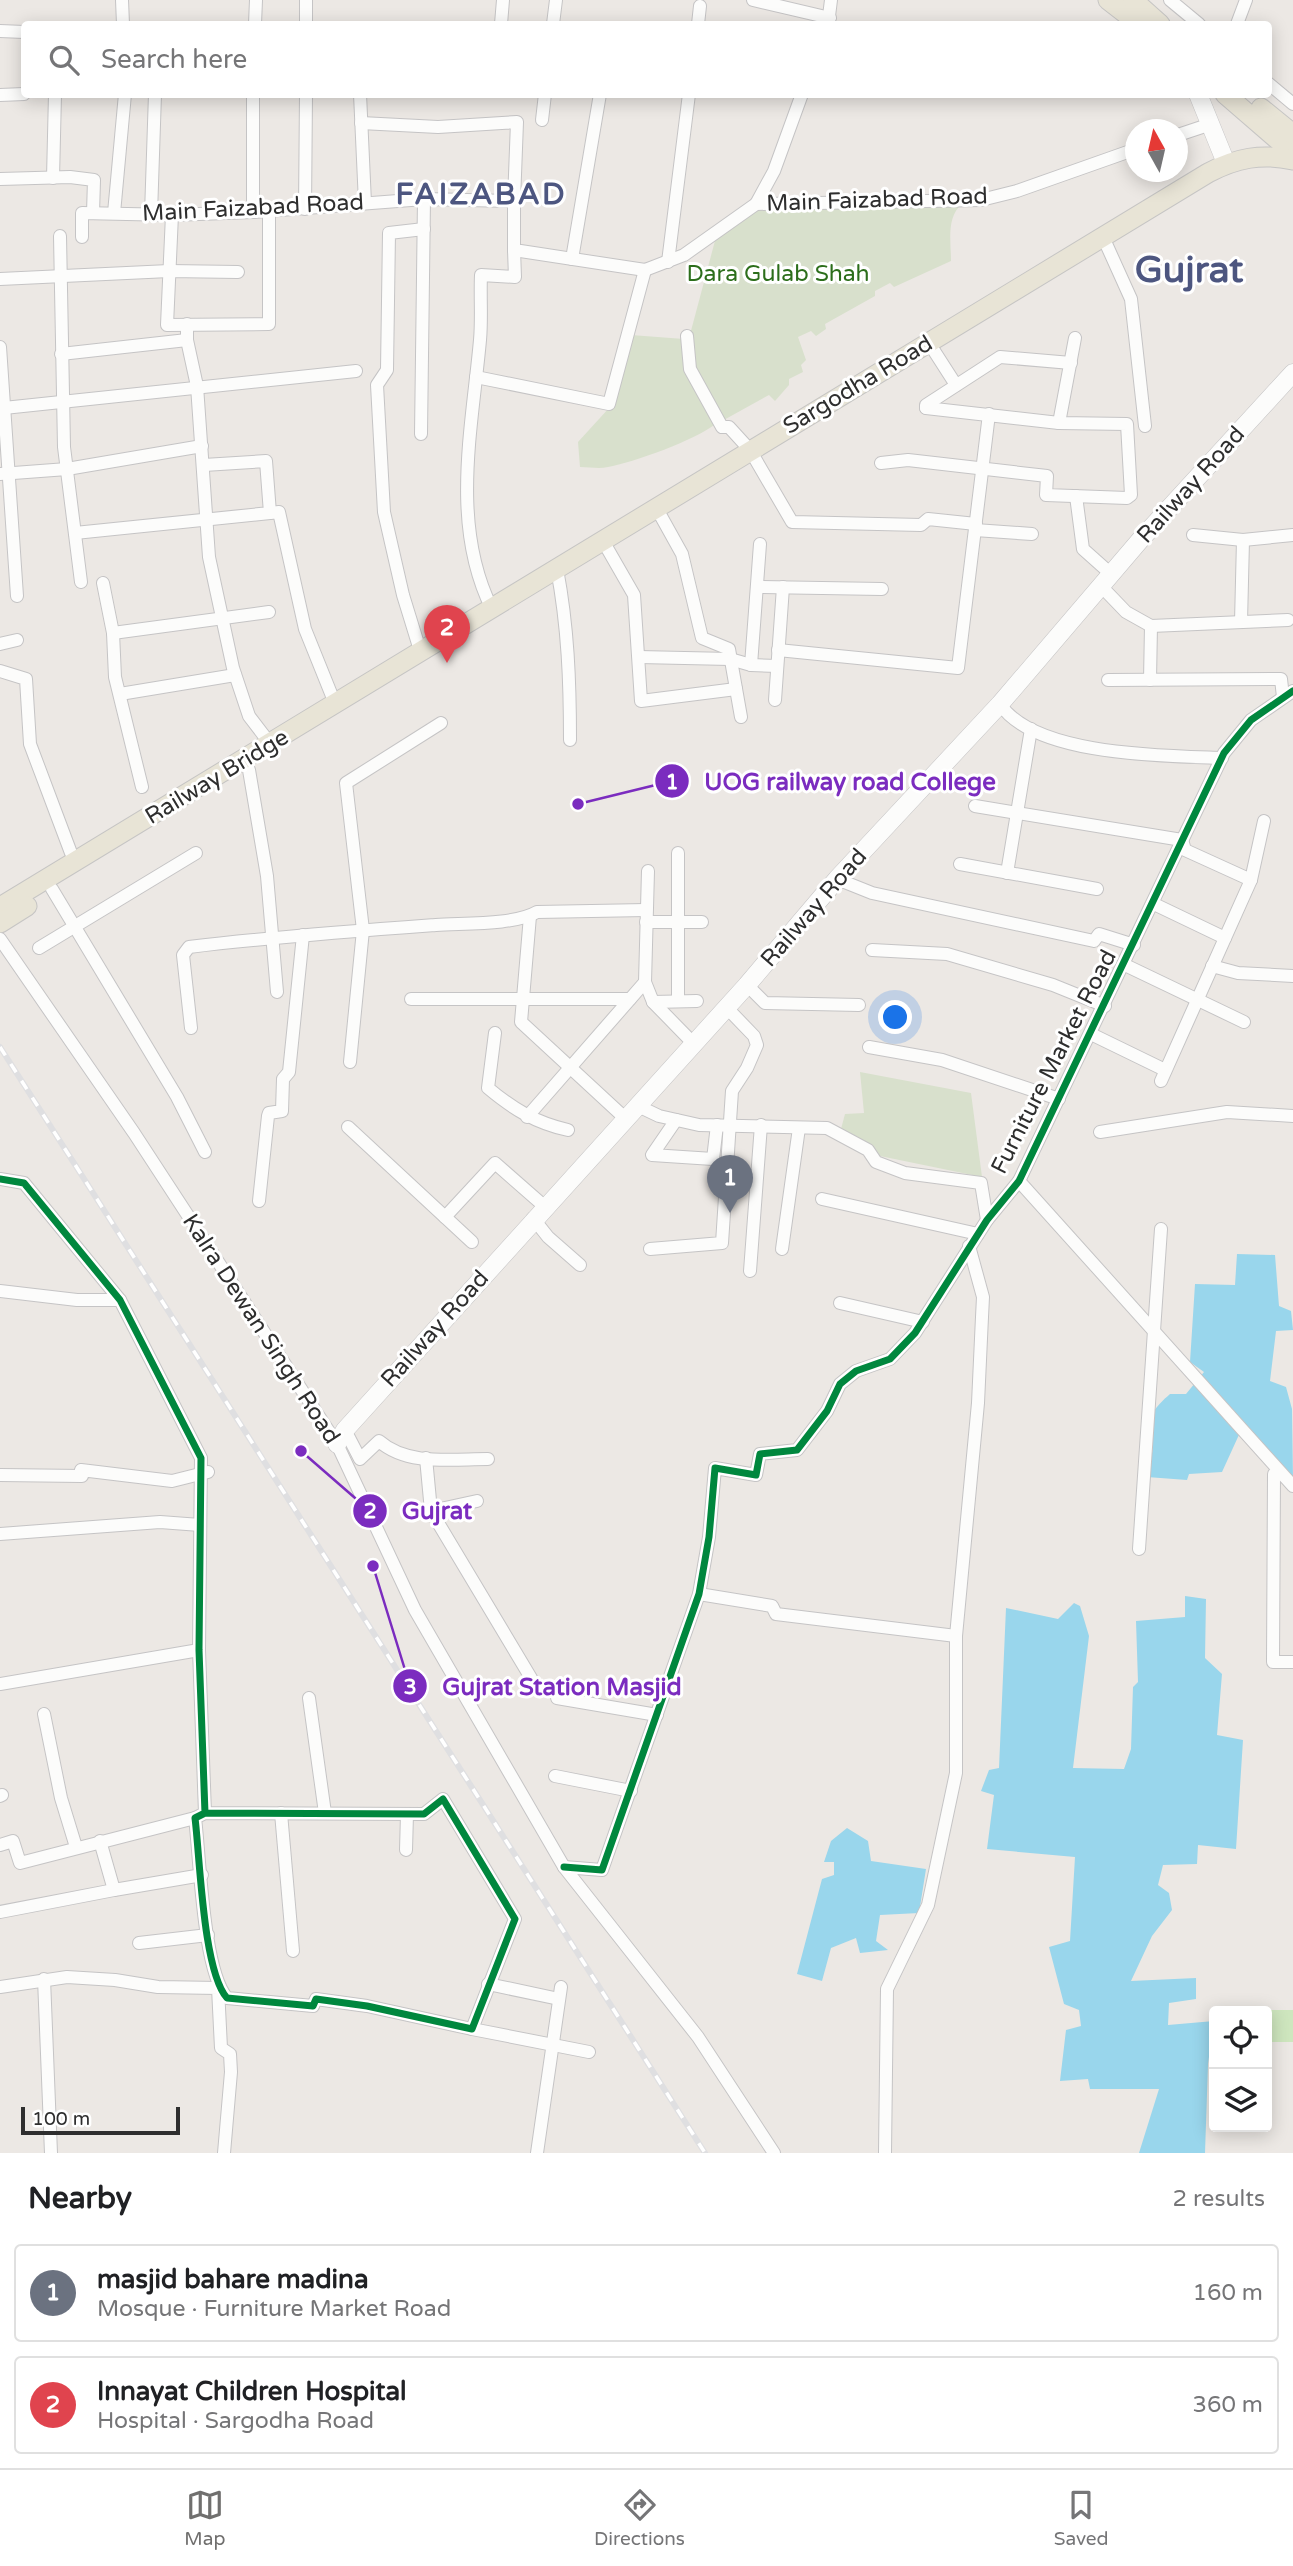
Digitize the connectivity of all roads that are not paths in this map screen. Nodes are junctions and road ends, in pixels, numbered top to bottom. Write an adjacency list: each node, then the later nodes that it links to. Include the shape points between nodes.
1 (122, 0): 13 (street)
2 (256, 0): 14 (street)
3 (306, 0): 15 (street)
4 (503, 0): 16 (street)
5 (556, 0): 17 (street)
6 (754, 0): 19 (street)
7 (831, 0): 19 (street)
8 (1108, 0): 20 (main road)
9 (1133, 0): 21 (main road)
10 (1170, 0): 22 (street)
11 (1245, 0): 23 (street)
12 (700, 6): 18 (street)
13 (123, 21)
14 (255, 21)
15 (306, 21)
16 (501, 21)
17 (554, 21)
18 (698, 21)
19 (829, 21)
20 (1135, 21)
21 (1157, 21)
22 (1195, 21)
23 (1238, 21)
24 (0, 31): 25 (street)
25 (21, 32)
26 (1272, 86): 42 (street)
27 (21, 94): 28 (street)
28 (0, 95)
29 (55, 98): 52 (street)
30 (125, 98): 62 (street)
31 (155, 98): 63 (street)
32 (253, 98): 60 (street)
33 (306, 98): 58 (street)
34 (360, 98): 44 (street)
35 (545, 98): 43 (street)
36 (599, 98): 70 (street)
37 (688, 98): 71 (street)
38 (801, 98): 57 (street, via 774,171)
39 (1199, 98): 45 (street)
40 (1230, 98): 49 (main road)
41 (1248, 98): 46 (main road)
42 (1293, 104)
43 (542, 120)
44 (361, 123): 55 (street, via 438,127 517,122); 56 (street)
45 (1208, 125): 47 (street); 51 (street)
46 (1291, 129)
47 (1188, 132)
48 (1125, 153): 57 (street, Main Faizabad Road, via 981,200)
49 (1293, 153)
50 (1293, 160): 51 (main road, Sargodha Road, via 1252,157)
51 (1226, 163): 68 (main road, Sargodha Road)
52 (53, 178): 53 (street); 61 (street, via 94,180)
53 (0, 179)
54 (424, 199): 55 (street, Main Faizabad Road); 56 (street, Main Faizabad Road); 65 (street)
55 (514, 201): 69 (street)
56 (365, 203): 58 (street, Main Faizabad Road)
57 (756, 204): 71 (street, Main Faizabad Road)
58 (305, 209): 59 (street, Main Faizabad Road)
59 (270, 211): 60 (street, Main Faizabad Road); 77 (street, via 269,324)
60 (253, 212): 64 (street, Main Faizabad Road)
61 (93, 213): 62 (street, Main Faizabad Road); 67 (street, via 82,213)
62 (114, 213): 63 (street, Main Faizabad Road)
63 (152, 214): 64 (street, Main Faizabad Road)
64 (172, 215): 73 (street)
65 (424, 229): 95 (street); 132 (street, via 389,233 387,370 377,384 384,512 403,595)
66 (60, 236): 75 (street)
67 (82, 237)
68 (1103, 237): 81 (main road, Sargodha Road); 94 (street, via 1131,299)
69 (514, 250): 70 (street, Main Faizabad Road); 87 (street, via 515,277 481,275)
70 (572, 259): 72 (street, Main Faizabad Road)
71 (668, 262): 72 (street, Main Faizabad Road)
72 (645, 270): 87 (street, via 609,404)
73 (169, 271): 74 (street); 75 (street); 77 (street, via 167,325)
74 (238, 272)
75 (61, 275): 76 (street); 83 (street)
76 (0, 279)
77 (187, 324): 80 (street)
78 (687, 336): 97 (street, via 690,369 722,427 729,427)
79 (1075, 338): 84 (street)
80 (187, 340): 83 (street); 89 (street)
81 (929, 343): 88 (street); 97 (main road, Sargodha Road)
82 (0, 346): 91 (street)
83 (61, 354): 90 (street)
84 (1071, 363): 88 (street, via 1004,356); 93 (street)
85 (356, 371): 89 (street)
86 (1293, 373): 116 (street, Railway Road)
87 (476, 377): 123 (street, via 467,481 470,538 479,583)
88 (956, 384): 92 (street, via 926,408)
89 (197, 386): 90 (street); 96 (street)
90 (65, 401): 91 (street); 101 (street)
91 (4, 408): 102 (street)
92 (989, 414): 93 (street); 100 (street)
93 (1059, 423): 103 (street, via 1127,425 1131,495)
94 (1145, 426)
95 (421, 434)
96 (202, 446): 99 (street); 101 (street)
97 (750, 450): 104 (main road, Sargodha Road); 107 (street, via 792,522 921,525 928,519)
98 (881, 463): 100 (street, via 908,460)
99 (204, 465): 105 (street, via 266,461); 106 (street)
100 (982, 468): 103 (street, via 1047,476 1044,494); 107 (street)
101 (67, 469): 102 (street); 108 (street)
102 (4, 474): 122 (street)
103 (1076, 496): 116 (street, via 1083,549)
104 (657, 509): 113 (main road, Sargodha Road); 135 (street, via 682,554 702,638 729,649)
105 (270, 513): 106 (street); 145 (street, via 279,512 305,629)
106 (206, 519): 108 (street); 125 (street)
107 (976, 527): 109 (street); 133 (street, via 958,668)
108 (75, 533): 117 (street)
109 (1032, 534)
110 (1193, 535): 112 (street)
111 (1293, 535): 112 (street)
112 (1243, 540): 127 (street)
113 (603, 541): 115 (main road, Sargodha Road); 134 (street, via 634,595)
114 (760, 544): 119 (street)
115 (557, 569): 123 (main road, Sargodha Road); 152 (street, via 570,666)
116 (1106, 580): 128 (street, via 1126,612); 147 (street, Railway Road)
117 (81, 582)
118 (103, 583): 129 (street)
119 (757, 587): 120 (street); 136 (street)
120 (783, 587): 121 (street); 133 (street)
121 (882, 589)
122 (17, 596)
123 (492, 609): 132 (main road, Sargodha Road)
124 (269, 612): 125 (street)
125 (222, 620): 129 (street); 139 (street)
126 (1288, 620): 127 (street)
127 (1241, 622): 128 (street)
128 (1151, 626): 141 (street)
129 (113, 633): 143 (street)
130 (17, 640): 131 (street)
131 (0, 643)
132 (426, 646): 145 (main road); 154 (main road, via 425,657 412,668); 172 (main road, Railway Bridge)
133 (778, 650): 137 (street)
134 (639, 657): 135 (street); 142 (street, via 641,701)
135 (730, 659): 136 (street); 142 (street)
136 (751, 665): 137 (street)
137 (777, 666): 146 (street)
138 (0, 671): 161 (street, via 26,680 30,744)
139 (235, 675): 143 (street); 151 (street, via 249,716)
140 (1108, 680): 141 (street)
141 (1150, 680): 144 (street, via 1281,679)
142 (736, 689): 148 (street)
143 (120, 694): 155 (street)
144 (1288, 694): 153 (street, Furniture Market Road, via 1251,720)
145 (332, 696): 151 (main road)
146 (775, 700)
147 (1000, 704): 150 (street, via 1010,720); 166 (street, Railway Road)
148 (741, 717)
149 (441, 723): 179 (street, via 346,783)
150 (1031, 729): 153 (street, via 1130,754); 157 (street)
151 (265, 737): 161 (main road)
152 (570, 740)
153 (1222, 758): 159 (street, Furniture Market Road)
154 (249, 770): 168 (main road); 181 (street, via 267,876)
155 (142, 787)
156 (975, 806): 157 (street)
157 (1018, 813): 159 (street); 165 (street)
158 (1264, 821): 167 (street)
159 (1182, 840): 167 (street, via 1185,850); 171 (street, Furniture Market Road)
160 (196, 852): 178 (street)
161 (71, 853): 170 (main road)
162 (678, 853): 175 (street)
163 (960, 864): 165 (street)
164 (648, 871): 174 (street)
165 (1007, 873): 169 (street)
166 (837, 879): 184 (street, via 920,904 1094,941 1099,934); 191 (street, Railway Road)
167 (1251, 880): 182 (street)
168 (52, 889): 177 (main road); 178 (street)
169 (1097, 889)
170 (0, 893)
171 (1154, 904): 182 (street); 184 (street, Furniture Market Road)
172 (0, 907)
173 (530, 916): 174 (street, via 537,912); 179 (street); 194 (street)
174 (646, 916): 175 (street); 190 (street)
175 (678, 922): 176 (street); 197 (street)
176 (702, 922)
177 (0, 923)
178 (75, 927): 185 (street); 223 (street)
179 (363, 930): 180 (street); 209 (street)
180 (303, 935): 181 (street); 227 (street, via 289,1072 283,1079 282,1111 268,1116)
181 (270, 937): 192 (street); 204 (street, via 184,949)
182 (1225, 938): 188 (street)
183 (0, 939): 244 (street, Kalra Dewan Singh Road)
184 (1134, 945): 187 (street, Furniture Market Road)
185 (39, 948)
186 (872, 950): 201 (street, via 947,954 1053,985)
187 (1125, 965): 196 (street); 201 (street, Furniture Market Road)
188 (1212, 966): 189 (street, via 1238,973); 196 (street)
189 (1293, 976)
190 (645, 982): 195 (street); 199 (street)
191 (747, 985): 200 (street, via 765,1003); 202 (street, Railway Road)
192 (277, 992)
193 (411, 999): 194 (street)
194 (523, 999): 195 (street); 210 (street, via 521,1022)
195 (630, 999): 210 (street)
196 (1197, 1000): 203 (street); 206 (street, via 1163,1076)
197 (678, 1001): 198 (street); 199 (street)
198 (697, 1001)
199 (653, 1002): 207 (street)
200 (859, 1005)
201 (1105, 1006): 206 (street, Furniture Market Road)
202 (727, 1008): 207 (street, Railway Road); 217 (street, via 757,1045 732,1091)
203 (1244, 1022)
204 (191, 1028)
205 (495, 1033): 214 (street, via 488,1088)
206 (1091, 1034): 211 (street, Furniture Market Road)
207 (694, 1044): 212 (street, Railway Road)
208 (869, 1047): 211 (street, via 942,1060)
209 (351, 1062)
210 (571, 1067): 212 (street); 214 (street)
211 (1059, 1098): 225 (street, Furniture Market Road)
212 (632, 1112): 215 (street, Furniture Market Road); 228 (street, Railway Road)
213 (1293, 1116): 222 (street, via 1227,1112)
214 (527, 1117): 221 (street)
215 (676, 1120): 216 (street, Furniture Market Road); 216 (street, via 652,1155 713,1159)
216 (717, 1125): 217 (street, Furniture Market Road)
217 (731, 1125): 218 (street, Furniture Market Road); 235 (street, via 722,1243)
218 (761, 1125): 220 (street, Furniture Market Road); 238 (street)
219 (348, 1126): 229 (street)
220 (799, 1128): 230 (street, Furniture Market Road, via 827,1128 868,1150 876,1162 905,1173 981,1183); 236 (street)
221 (568, 1129)
222 (1100, 1132)
223 (205, 1152)
224 (0, 1179): 240 (street, via 24,1183)
225 (1019, 1181): 230 (street, Furniture Market Road); 243 (street)
226 (822, 1199): 232 (street)
227 (259, 1201)
228 (539, 1212): 229 (street, via 495,1163); 237 (street, via 548,1237); 244 (street, Railway Road)
229 (445, 1217): 233 (street)
230 (987, 1220): 232 (street, Furniture Market Road)
231 (1161, 1229): 243 (street)
232 (978, 1234): 234 (street, Furniture Market Road)
233 (471, 1241)
234 (970, 1247): 242 (street, Furniture Market Road); 257 (street, via 983,1297)
235 (650, 1249)
236 (782, 1249)
237 (580, 1265)
238 (750, 1270)
239 (0, 1291): 240 (street)
240 (120, 1300): 247 (street, via 201,1458)
241 (840, 1303): 242 (street)
242 (923, 1322): 256 (street, Furniture Market Road, via 890,1359 856,1371 840,1384 827,1411 797,1450 760,1454 756,1475 715,1468)
243 (1153, 1333): 250 (street); 255 (street)
244 (341, 1437): 245 (street, via 360,1459 379,1441 393,1453); 276 (street, Kalra Dewan Singh Road, via 415,1610)
245 (426, 1458): 246 (street); 252 (street)
246 (488, 1459)
247 (204, 1473): 249 (street, via 172,1481 82,1470 82,1476); 253 (street)
248 (1274, 1474): 259 (street, via 1272,1662)
249 (0, 1475)
250 (1293, 1486)
251 (477, 1501): 252 (street)
252 (430, 1511): 260 (street)
253 (200, 1525): 254 (street, via 160,1522); 258 (street)
254 (0, 1534)
255 (1139, 1549)
256 (699, 1594): 257 (street, via 772,1606 776,1614); 265 (street, Furniture Market Road)
257 (956, 1636): 294 (street, via 956,1773 928,1905 887,1989)
258 (199, 1650): 261 (street); 271 (street)
259 (1293, 1662)
260 (531, 1678)
261 (0, 1684)
262 (309, 1698): 269 (street)
263 (557, 1698): 265 (street)
264 (44, 1713): 274 (street)
265 (657, 1715): 267 (street, Furniture Market Road)
266 (555, 1776): 267 (street)
267 (631, 1791): 276 (street, Furniture Market Road, via 602,1870)
268 (281, 1813): 269 (street); 271 (street); 282 (street)
269 (325, 1813): 270 (street)
270 (407, 1814): 275 (street); 284 (street, via 424,1814 443,1799 515,1919)
271 (200, 1815): 272 (street); 277 (street)
272 (100, 1841): 274 (street); 278 (street)
273 (0, 1845): 274 (street, via 13,1840 20,1863)
274 (76, 1847)
275 (407, 1850)
276 (564, 1867): 293 (street, Kalra Dewan Singh Road, via 698,2036)
277 (202, 1875): 278 (street); 280 (street)
278 (114, 1890): 279 (street)
279 (0, 1912)
280 (208, 1936): 281 (street); 286 (street)
281 (139, 1943)
282 (293, 1951)
283 (44, 1979): 285 (street); 286 (street); 290 (street)
284 (488, 1983): 287 (street); 288 (street, via 560,1993)
285 (0, 1987)
286 (218, 1988): 287 (street, via 227,1998 313,2006 316,1999); 291 (street, via 221,2048 230,2054 232,2072)
287 (472, 2029): 288 (street)
288 (551, 2045): 289 (street); 292 (street)
289 (589, 2052)
290 (51, 2153)
291 (224, 2153)
292 (537, 2153)
293 (774, 2153)
294 (885, 2153)

